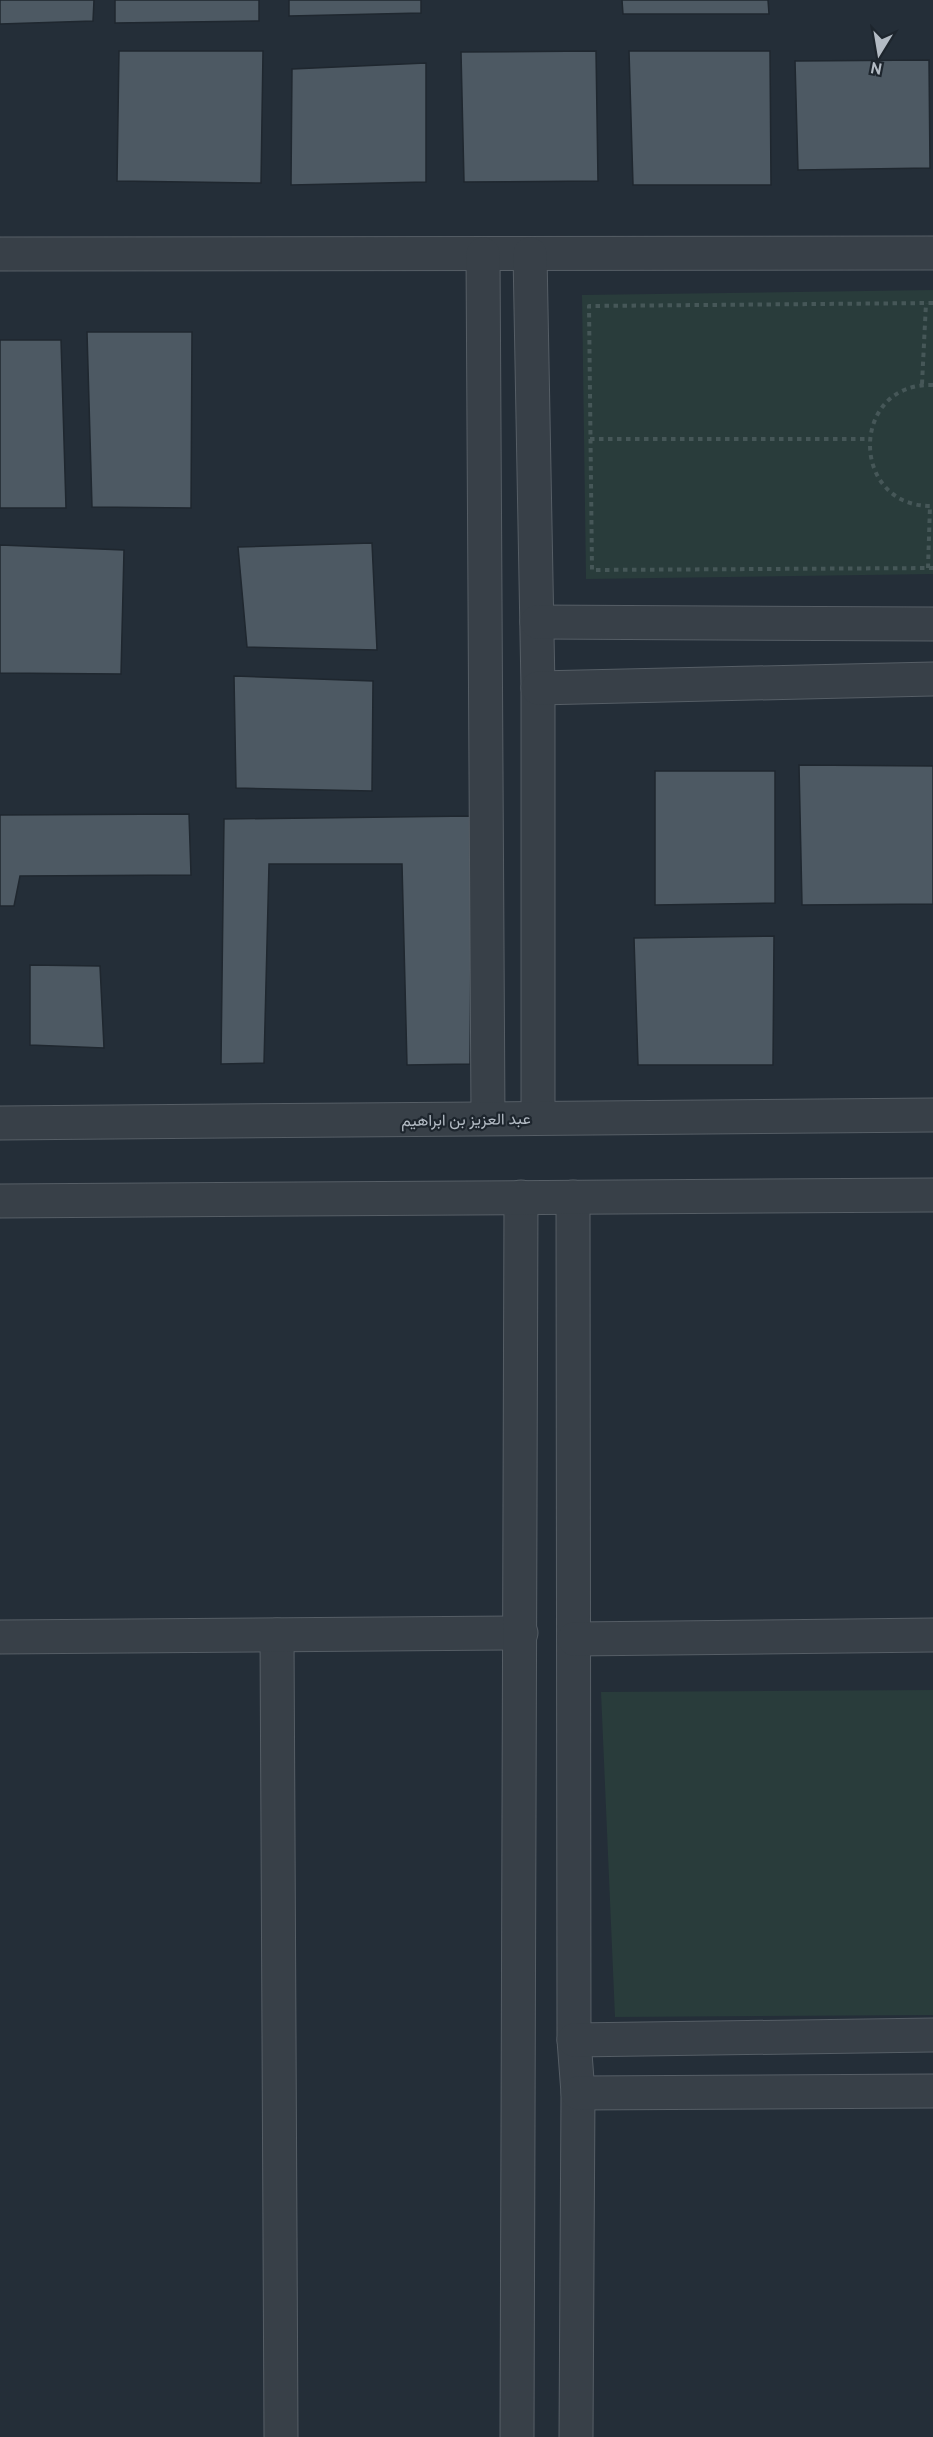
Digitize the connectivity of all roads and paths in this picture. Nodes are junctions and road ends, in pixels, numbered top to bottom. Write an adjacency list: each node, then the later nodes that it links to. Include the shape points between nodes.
1 (933, 253): 4 (street)
2 (0, 254): 3 (street)
3 (483, 254): 4 (street); 12 (street)
4 (530, 254): 13 (street)
5 (926, 303): 6 (path); 7 (path); 9 (path, via 589,306)
6 (933, 303)
7 (922, 384): 8 (path); 10 (path, via 886,402 874,419)
8 (933, 385)
9 (590, 439): 10 (path); 14 (path, via 592,570)
10 (869, 439): 11 (path, via 870,459 892,493 910,503)
11 (932, 506): 14 (path)
12 (484, 551): 13 (street); 20 (street)
13 (535, 552): 15 (street)
14 (931, 568)
15 (537, 622): 16 (street); 18 (street)
16 (933, 624)
17 (933, 679): 18 (street)
18 (538, 688): 21 (street)
19 (933, 1116): 21 (street, عبد العزيز بن ابراهيم)
20 (488, 1118): 21 (street, عبد العزيز بن ابراهيم); 22 (street, عبد العزيز بن ابراهيم)
21 (538, 1118)
22 (0, 1123)
23 (933, 1195): 25 (street)
24 (521, 1197): 25 (street); 26 (street); 27 (street)
25 (573, 1197): 31 (street)
26 (0, 1201)
27 (521, 1633): 28 (street); 37 (street)
28 (277, 1635): 30 (street); 36 (street)
29 (933, 1635): 31 (street)
30 (0, 1637)
31 (574, 1640): 33 (street)
32 (933, 2035): 33 (street)
33 (574, 2040): 35 (street)
34 (933, 2091): 35 (street)
35 (578, 2093): 38 (street)
36 (281, 2437)
37 (517, 2437)
38 (576, 2437)

